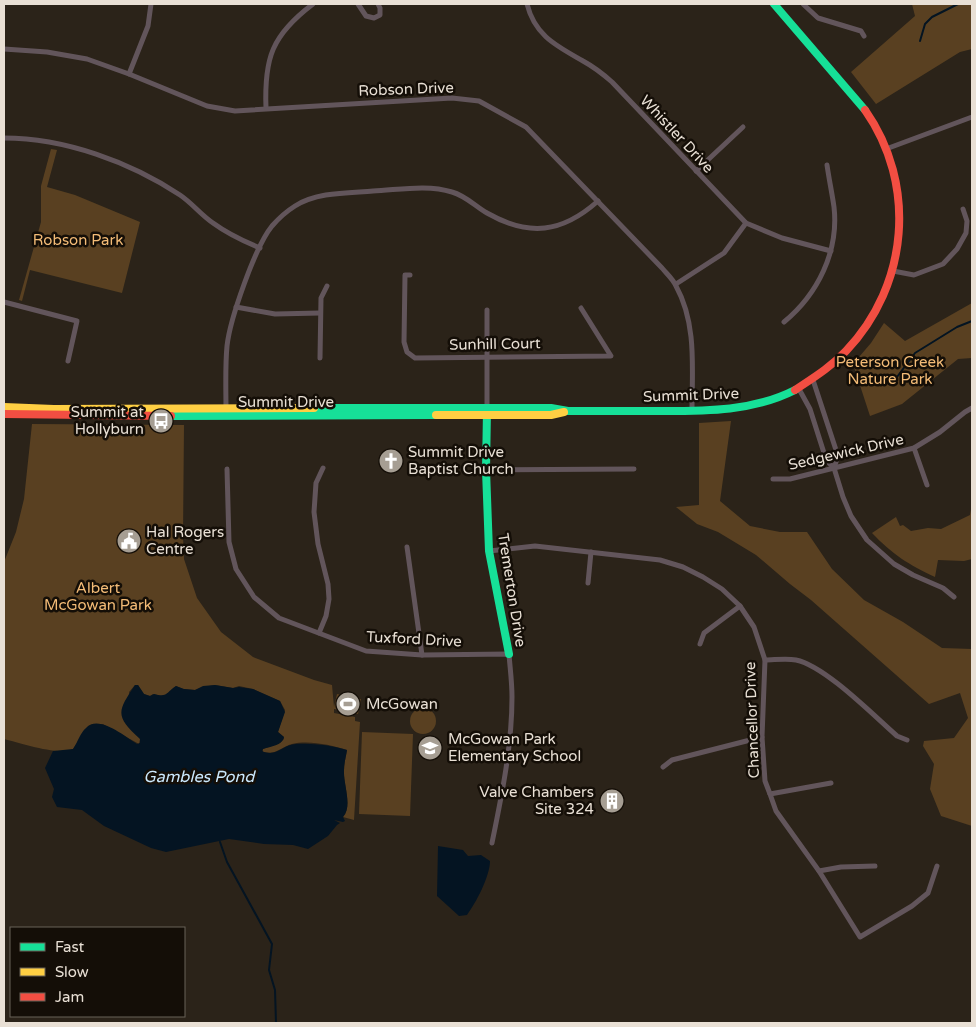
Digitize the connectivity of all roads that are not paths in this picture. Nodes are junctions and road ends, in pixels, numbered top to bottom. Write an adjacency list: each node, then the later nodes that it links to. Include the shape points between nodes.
1 (151, 4): 10 (street, via 148,26)
2 (313, 4): 11 (street, via 292,22 270,55 265,84)
3 (358, 4): 4 (street, via 366,16 374,18 380,15)
4 (378, 4)
5 (528, 4): 17 (street, Whistler Drive, via 530,14 545,37 605,76)
6 (774, 4): 15 (main road, Summit Drive, via 850,90 874,124)
7 (804, 4): 8 (street, via 818,18 861,32)
8 (864, 36)
9 (4, 49): 10 (street, Robson Drive, via 87,59)
10 (129, 74): 11 (street, Robson Drive, via 207,106 235,110)
11 (266, 108): 18 (street, Robson Drive, via 452,98 479,102 526,127)
12 (972, 117): 15 (street)
13 (743, 127): 17 (street)
14 (4, 138): 21 (street, via 56,144 95,154 147,176 182,196 236,238)
15 (886, 149): 23 (main road, Summit Drive, via 899,194)
16 (827, 165): 22 (street, via 834,208)
17 (696, 171): 20 (street, Whistler Drive)
18 (598, 201): 21 (street, via 561,226 531,229 502,221 452,192 429,188 336,194 296,205 272,227); 25 (street, Robson Drive)
19 (962, 209): 23 (street, via 966,233 943,264 914,274)
20 (746, 223): 22 (street, Whistler Drive, via 782,238); 25 (street, via 724,253)
21 (260, 248): 28 (street)
22 (831, 251): 32 (street, via 814,289)
23 (893, 271): 36 (main road, Summit Drive, via 881,302 855,341)
24 (410, 275): 33 (street, Sunhill Court, via 405,275 404,342 407,352 415,358)
25 (676, 284): 40 (street, Robson Drive, via 690,322)
26 (327, 286): 31 (street, via 321,298)
27 (4, 302): 35 (street, via 77,321)
28 (236, 307): 31 (street, via 275,314); 42 (street, via 227,345)
29 (582, 308): 33 (street, Sunhill Court, via 611,356)
30 (486, 310): 33 (street, Tremerton Drive)
31 (320, 313): 34 (street)
32 (784, 322)
33 (487, 357): 41 (street, Tremerton Drive)
34 (320, 358)
35 (68, 360)
36 (813, 380): 37 (main road, Summit Drive); 46 (street, via 836,450)
37 (799, 388): 40 (main road, Summit Drive, via 745,406); 46 (street, via 810,409 824,453)
38 (4, 407): 42 (main road, Summit Drive)
39 (972, 408): 44 (street, Sedgewick Drive)
40 (692, 410): 41 (main road, Summit Drive, via 568,411 551,408)
41 (487, 412): 42 (main road, Summit Drive); 49 (main road, Tremerton Drive)
42 (226, 413): 43 (main road, Summit Drive)
43 (4, 414)
44 (914, 448): 46 (street, Sedgewick Drive); 51 (street)
45 (323, 468): 58 (street, via 316,483 314,512 329,599)
46 (834, 468): 50 (street, Sedgewick Drive, via 790,479); 56 (street, via 851,516 867,540 894,564)
47 (227, 469): 58 (street, Tuxford Drive, via 229,542 236,569 254,597 279,618)
48 (634, 469): 49 (street)
49 (486, 470): 53 (main road, Tremerton Drive)
50 (772, 479)
51 (927, 485)
52 (406, 547): 60 (street)
53 (490, 550): 54 (street, Chancellor Drive, via 536,546); 61 (main road, Tremerton Drive)
54 (591, 552): 55 (street); 57 (street, Chancellor Drive, via 660,560 683,567 722,589)
55 (588, 583)
56 (954, 596)
57 (740, 606): 59 (street, via 704,633); 62 (street, Chancellor Drive, via 754,627)
58 (319, 633): 60 (street, Tuxford Drive, via 366,651)
59 (700, 644)
60 (422, 654): 61 (street, Tuxford Drive)
61 (508, 654): 68 (street, Tremerton Drive, via 512,694 510,737)
62 (765, 660): 63 (street, Chancellor Drive); 64 (street, via 795,660 814,667 897,736)
63 (762, 738): 65 (street, via 672,760); 67 (street, Chancellor Drive, via 765,781)
64 (908, 740)
65 (663, 767)
66 (831, 784): 67 (street)
67 (770, 794): 71 (street, Chancellor Drive, via 776,811)
68 (492, 843)
69 (876, 866): 71 (street)
70 (936, 866): 71 (street, Chancellor Drive, via 928,893 860,937)
71 (819, 871)

